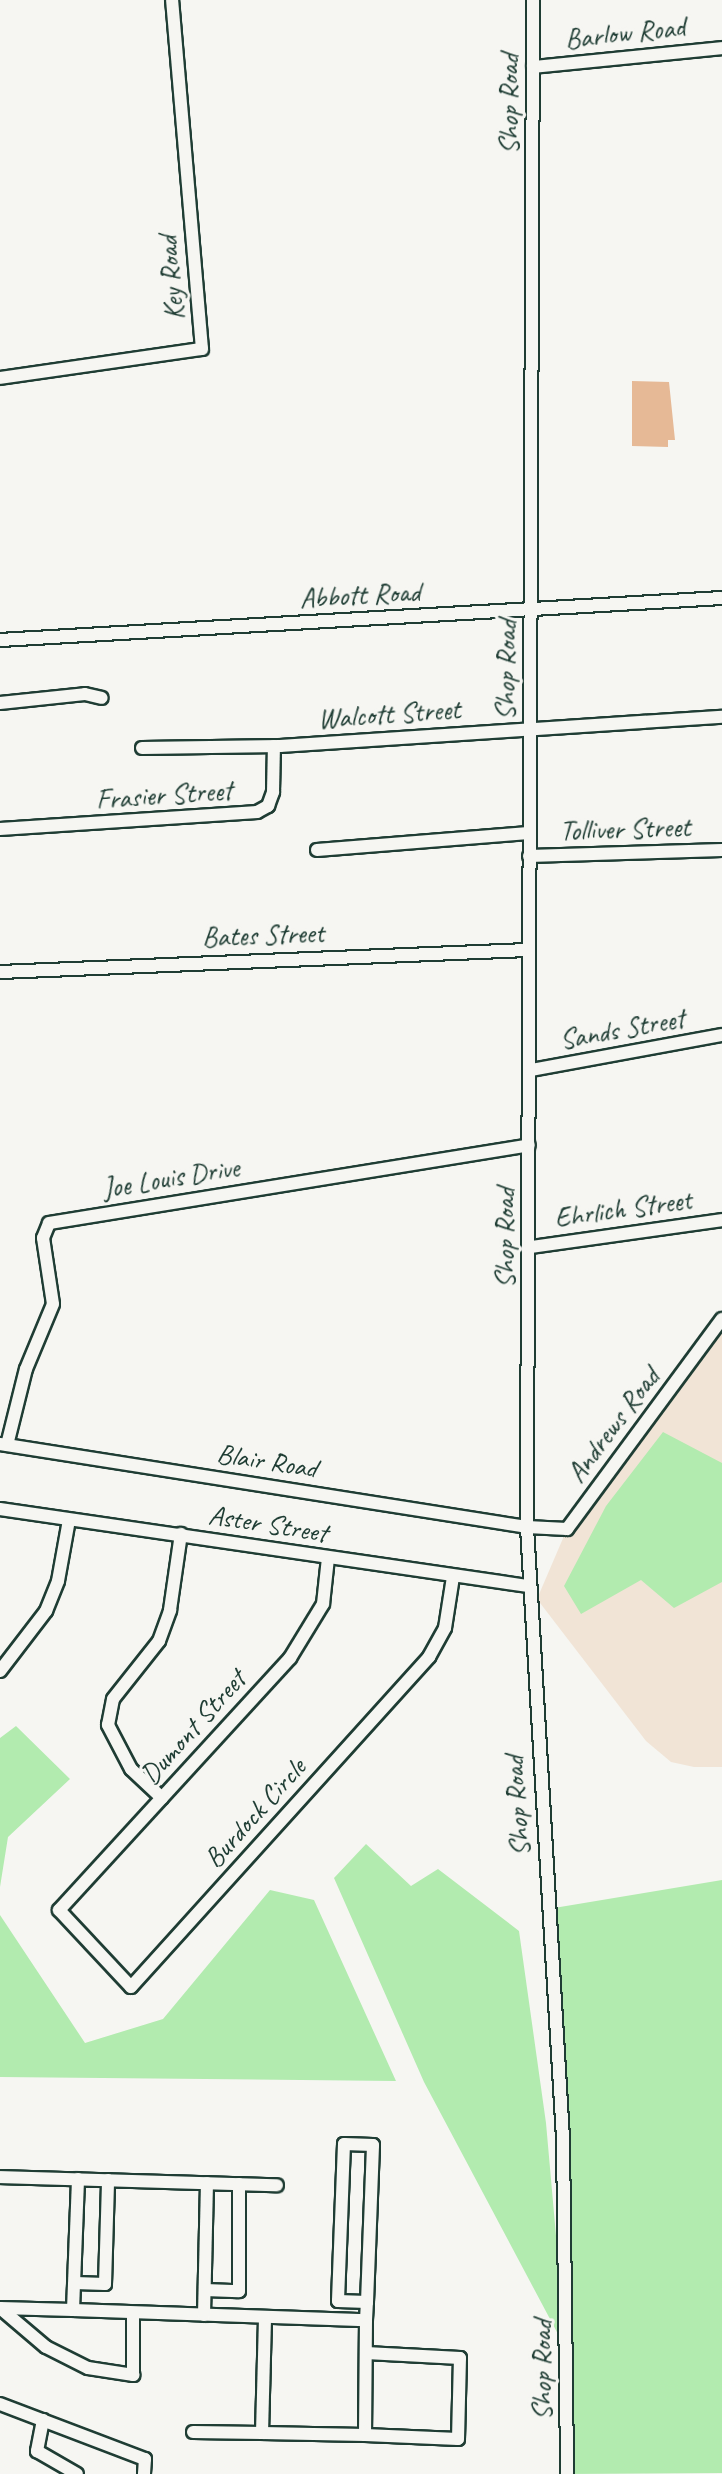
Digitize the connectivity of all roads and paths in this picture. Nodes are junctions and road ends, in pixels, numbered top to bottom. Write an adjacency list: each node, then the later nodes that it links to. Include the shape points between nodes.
1 (172, 0): 5 (street, Key Road, via 202,349)
2 (533, 0): 4 (street, Shop Road)
3 (722, 48): 4 (street, Barlow Road)
4 (534, 66): 7 (street, Shop Road)
5 (0, 379)
6 (722, 598): 7 (street, Abbott Road)
7 (532, 609): 8 (street, Abbott Road); 12 (street, Shop Road)
8 (0, 640)
9 (102, 698): 10 (street, via 85,694)
10 (0, 703)
11 (722, 718): 12 (street, Walcott Street)
12 (529, 729): 13 (street, Walcott Street); 16 (street, Shop Road)
13 (274, 746): 14 (street, Walcott Street); 15 (street, Frasier Street, via 273,792 268,806 257,812)
14 (142, 748)
15 (0, 829)
16 (528, 833): 17 (street); 19 (street, Shop Road)
17 (317, 850)
18 (722, 850): 19 (street, Tolliver Street)
19 (529, 856): 20 (street, Shop Road)
20 (527, 950): 21 (street, Bates Street); 23 (street, Shop Road)
21 (0, 972)
22 (722, 1035): 23 (street, Sands Street)
23 (531, 1070): 24 (street, Shop Road)
24 (529, 1144): 26 (street, Shop Road); 28 (street, Joe Louis Drive, via 49,1223 43,1238 53,1304 26,1369)
25 (722, 1220): 26 (street, Ehrlich Street)
26 (531, 1247): 31 (street, Shop Road)
27 (722, 1319): 31 (street, Andrews Road, via 567,1529)
28 (3, 1444): 31 (street, Blair Road)
29 (0, 1509): 30 (street, Aster Street)
30 (69, 1520): 32 (street, Aster Street); 36 (street, via 58,1581 46,1611)
31 (527, 1527): 35 (street, Shop Road)
32 (181, 1534): 33 (street, Aster Street); 37 (street, via 170,1610 159,1641 113,1699 108,1725 131,1769)
33 (328, 1558): 34 (street, Aster Street); 37 (street, Dumont Street, via 323,1604 313,1626)
34 (453, 1577): 35 (street, Aster Street); 38 (street, Burdock Circle, via 445,1628 429,1657 131,1987)
35 (528, 1586): 62 (street, Shop Road, via 563,2139)
36 (0, 1671)
37 (162, 1798): 38 (street, Dumont Street)
38 (59, 1910)
39 (0, 2177): 40 (street)
40 (78, 2179): 41 (street); 45 (street)
41 (108, 2180): 42 (street); 45 (street, via 105,2284)
42 (207, 2183): 43 (street); 46 (street)
43 (239, 2184): 44 (street); 46 (street, via 239,2291)
44 (277, 2185)
45 (75, 2283): 49 (street)
46 (205, 2290): 51 (street)
47 (367, 2302): 47 (street, via 373,2144 344,2144 338,2301); 53 (street)
48 (0, 2308): 49 (street); 50 (street, via 47,2347 78,2363 133,2375)
49 (73, 2310): 50 (street)
50 (134, 2313): 51 (street)
51 (204, 2315): 52 (street)
52 (265, 2317): 53 (street); 58 (street)
53 (366, 2320): 54 (street)
54 (366, 2353): 59 (street); 59 (street, via 460,2358 457,2439)
55 (0, 2404): 56 (street)
56 (43, 2420): 60 (street, via 37,2451); 61 (street, via 145,2459)
57 (193, 2432): 58 (street)
58 (262, 2433): 59 (street)
59 (365, 2435)
60 (77, 2474)
61 (144, 2474)
62 (567, 2474)

